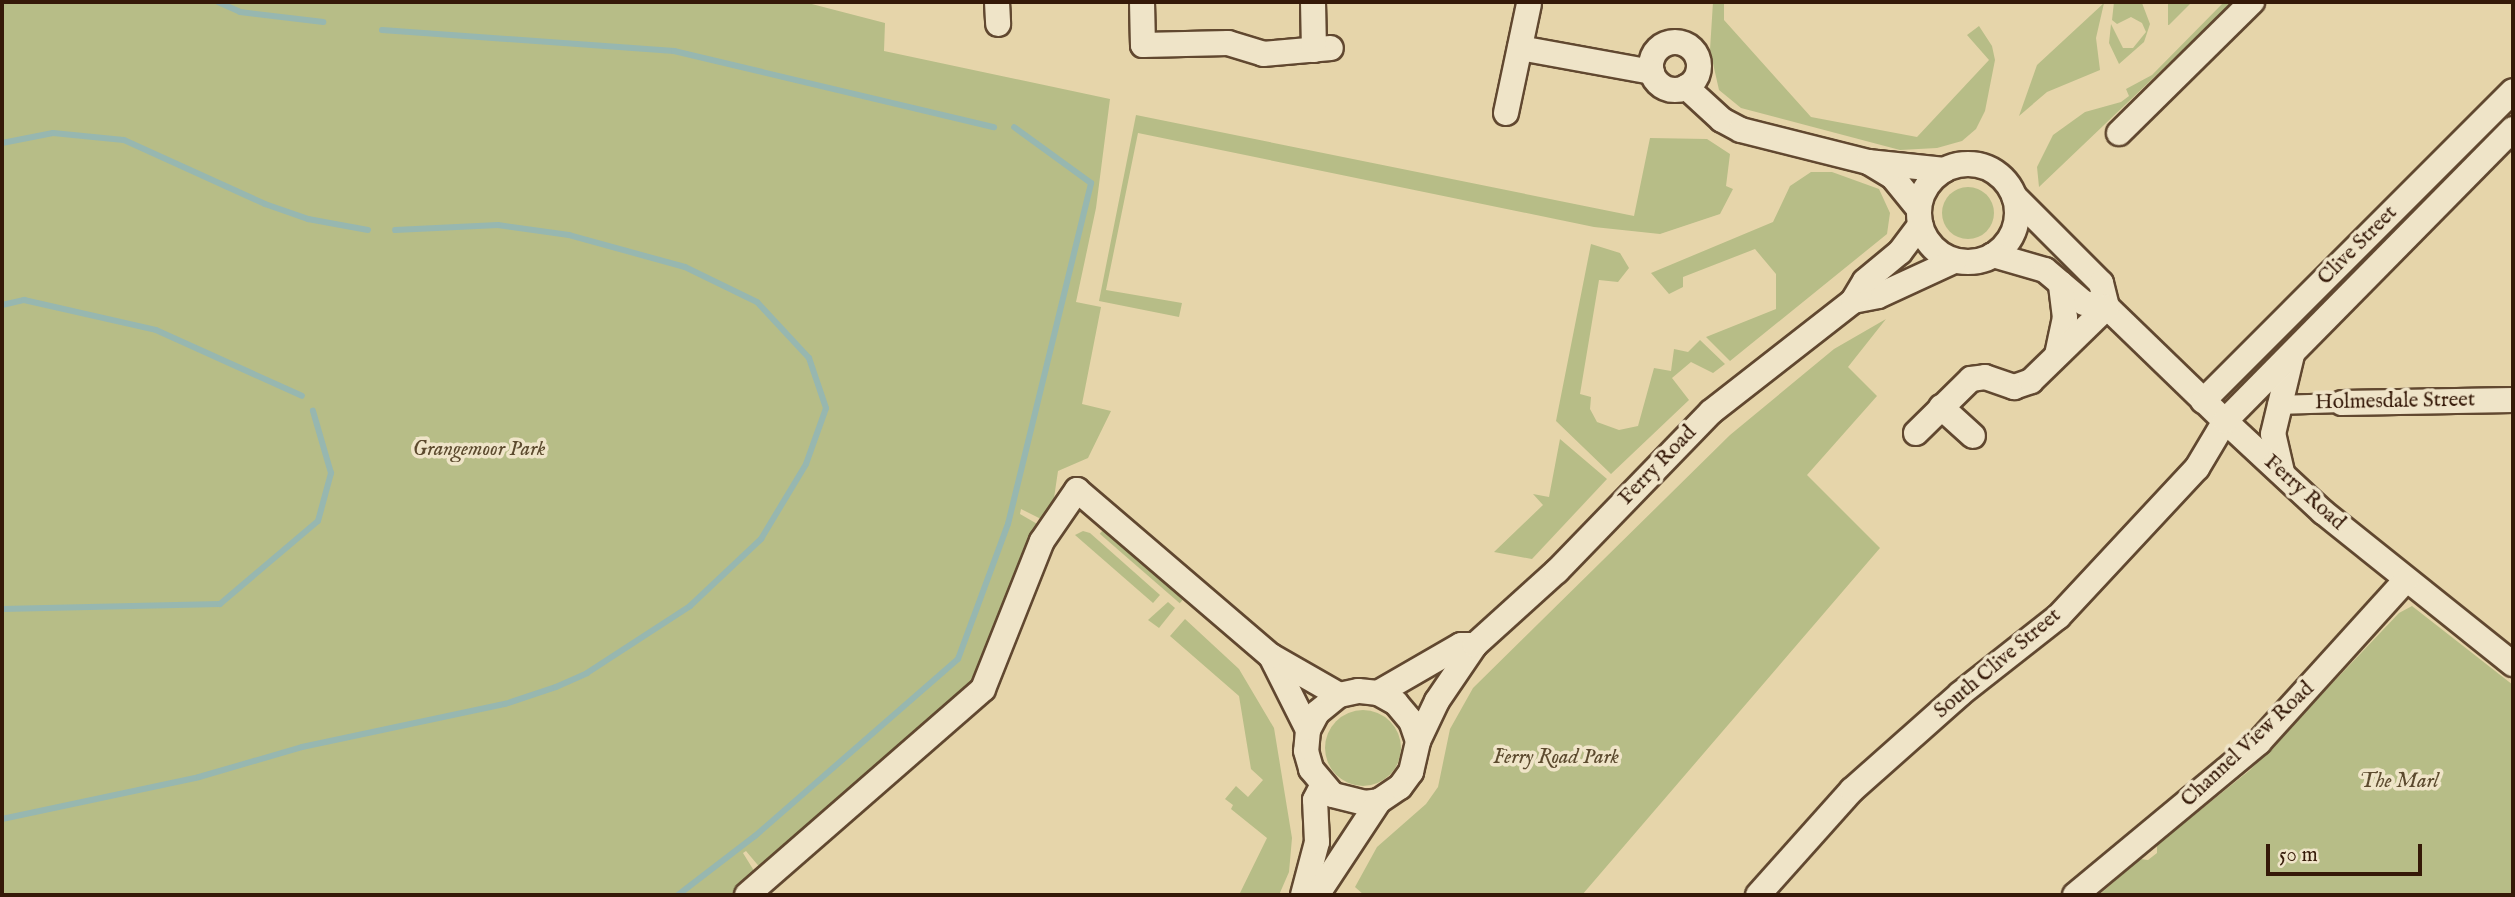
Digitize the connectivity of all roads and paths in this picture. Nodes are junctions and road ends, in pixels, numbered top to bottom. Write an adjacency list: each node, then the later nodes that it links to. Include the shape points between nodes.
1 (1142, 2): 2 (street, via 1143,46 1228,43 1263,54 1322,49)
2 (1313, 2)
3 (2252, 2): 11 (street)
4 (1529, 4): 5 (street)
5 (1520, 48): 6 (street); 9 (street)
6 (1652, 72): 7 (street, via 1662,86); 7 (street, via 1658,50 1670,43 1683,43 1699,63 1695,79)
7 (1686, 87): 12 (street, via 1722,120 1741,130)
8 (2513, 92): 24 (street, Clive Street)
9 (1506, 113)
10 (2513, 130): 22 (street, Clive Street)
11 (2119, 133)
12 (1868, 162): 13 (street); 15 (street, via 1893,177)
13 (1945, 170): 14 (street, Ferry Road, via 1972,164 1992,170); 15 (street, Ferry Road, via 1928,184)
14 (2014, 196): 16 (street, via 2015,228); 20 (street, Ferry Road, via 2101,283)
15 (1919, 216): 17 (street, via 1932,247); 19 (street, Ferry Road, via 1900,252 1865,281)
16 (1993, 255): 17 (street, Ferry Road); 18 (street, Ferry Road, via 2035,265)
17 (1954, 261): 19 (street, Ferry Road, via 1878,296)
18 (2061, 283): 20 (street, Ferry Road, via 2084,303); 21 (street, via 2065,318)
19 (1853, 301): 33 (street, Ferry Road, via 1711,412 1557,571)
20 (2107, 307): 21 (street); 24 (street, Ferry Road)
21 (2057, 355): 27 (street, via 2023,385 1978,377 1960,386)
22 (2292, 355): 26 (street, Clive Street); 28 (street, Clive Street)
23 (2513, 400): 25 (street, Holmesdale Street)
24 (2203, 401): 28 (street, Ferry Road)
25 (2342, 403): 26 (street, Holmesdale Street)
26 (2277, 405): 31 (street, Clive Street, via 2273,434)
27 (1941, 407): 29 (street); 30 (street)
28 (2225, 421): 31 (street, Ferry Road); 45 (street, South Clive Street, via 2197,468 2058,617 1960,694 1852,790)
29 (1916, 433)
30 (1973, 436)
31 (2283, 474): 32 (street, Ferry Road)
32 (2406, 580): 35 (street, Ferry Road); 46 (street, Channel View Road, via 2259,742)
33 (1475, 645): 36 (street, Ferry Road, via 1461,645); 39 (street, Ferry Road)
34 (1271, 656): 37 (street); 38 (street); 42 (street, via 1077,490 1042,541 983,689)
35 (2513, 664)
36 (1378, 693): 37 (street, Ferry Road); 39 (street, via 1403,712)
37 (1339, 695): 38 (street, via 1317,713)
38 (1308, 730): 40 (street, via 1306,751)
39 (1418, 741): 41 (street, Ferry Road, via 1411,772 1400,787)
40 (1322, 786): 41 (street, via 1351,802); 43 (street, via 1314,800 1317,842)
41 (1379, 801): 44 (street, Ferry Road)
42 (747, 895)
43 (1303, 895)
44 (1317, 895)
45 (1758, 895)
46 (2075, 895)

